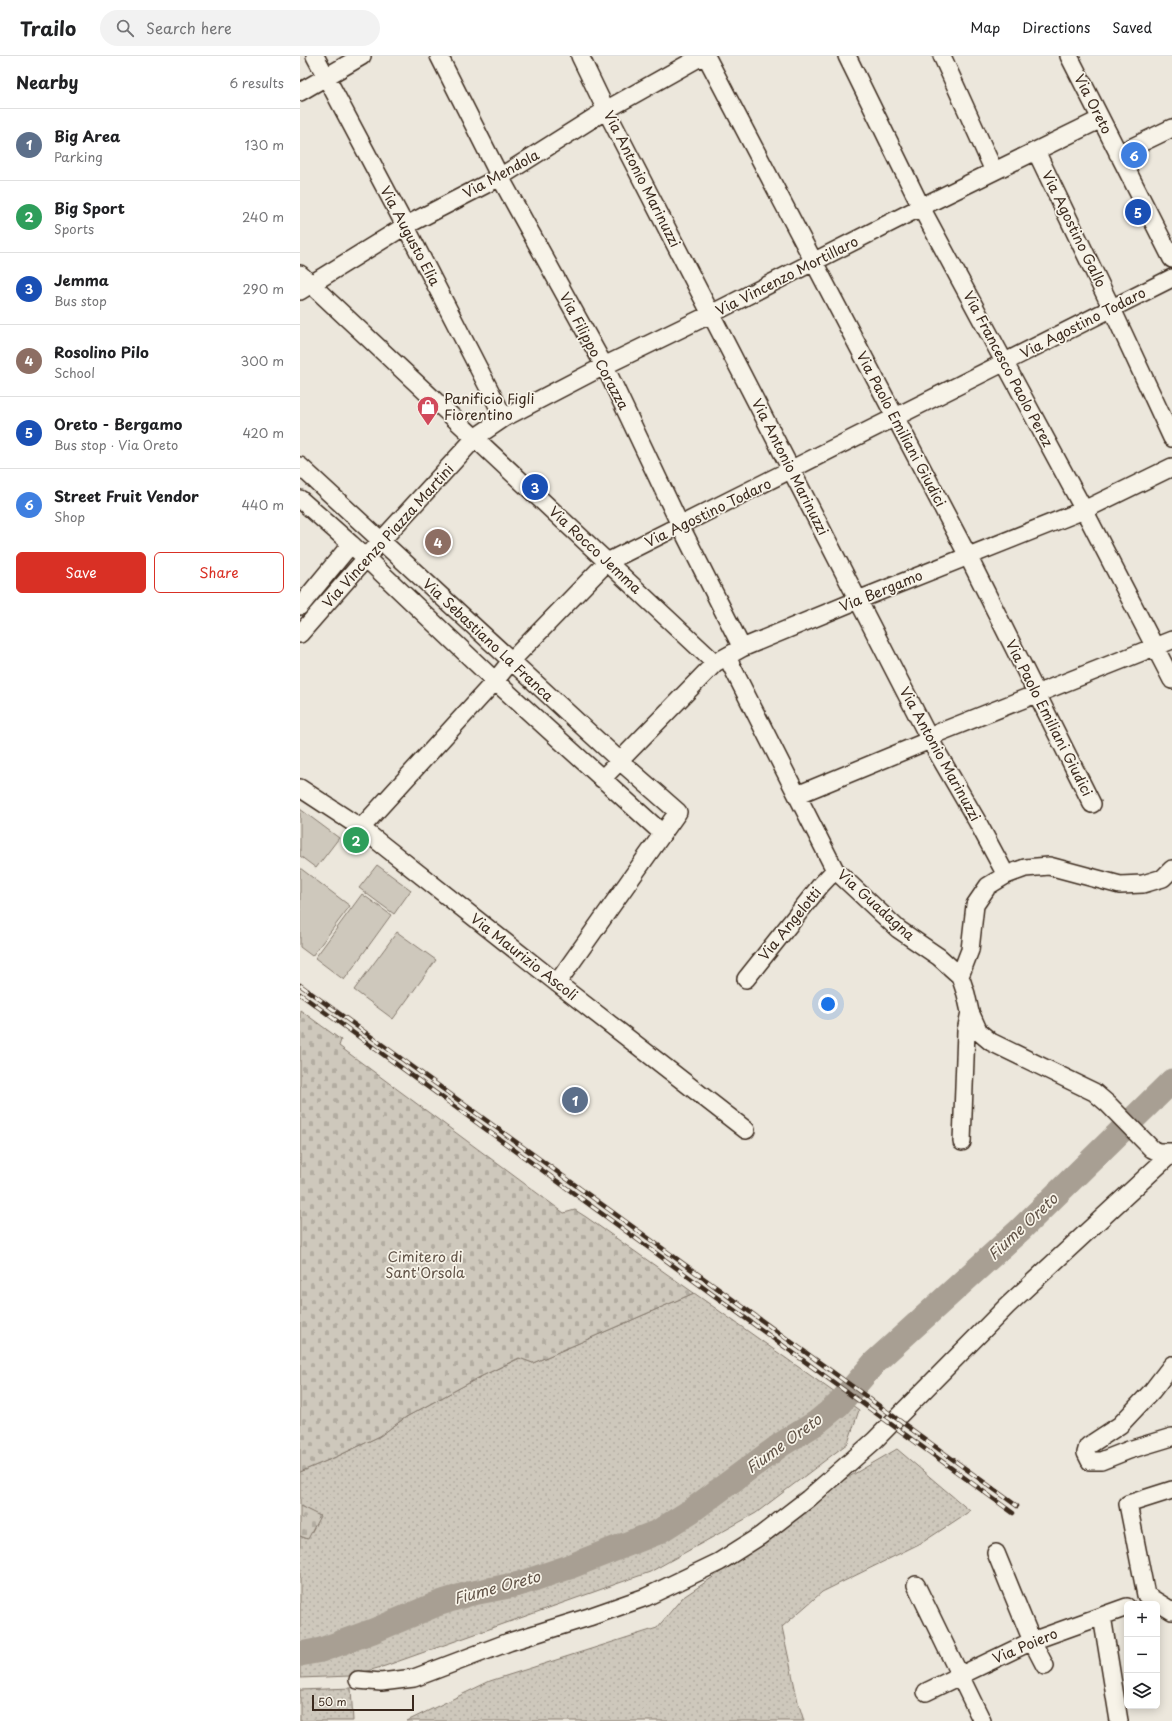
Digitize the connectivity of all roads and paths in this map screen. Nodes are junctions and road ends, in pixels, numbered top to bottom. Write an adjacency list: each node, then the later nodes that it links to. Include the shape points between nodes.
1 (314, 56): 10 (street, Via Augusto Elia)
2 (362, 56): 10 (street)
3 (439, 56): 18 (street, Via Filippo Corazza)
4 (580, 56): 12 (street, Via Antonio Marinuzzi)
5 (702, 56): 12 (street, Via Mendola)
6 (706, 56): 22 (street, Via Paolo Emiliani Giudici)
7 (847, 56): 19 (street, Via Francesco Paolo Perez)
8 (942, 56): 17 (street)
9 (1068, 56): 13 (street, Via Oreto)
10 (326, 78): 11 (street); 20 (street, Via Augusto Elia)
11 (300, 92)
12 (606, 110): 18 (street, Via Mendola); 26 (street, Via Antonio Marinuzzi)
13 (1100, 119): 15 (street, Via Vincenzo Mortillaro); 16 (street, Via Oreto)
14 (1172, 128): 16 (street)
15 (1036, 150): 17 (street, Via Vincenzo Mortillaro); 25 (street, Via Agostino Gallo)
16 (1118, 154): 21 (street, Via Oreto)
17 (994, 171): 19 (street, Via Vincenzo Mortillaro)
18 (500, 177): 20 (street, Via Mendola); 28 (street, Via Filippo Corazza)
19 (921, 207): 22 (street, Via Vincenzo Mortillaro); 27 (street, Via Francesco Paolo Perez)
20 (405, 226): 24 (street, Via Mendola); 29 (street, Via Augusto Elia)
21 (1172, 260)
22 (814, 263): 26 (street, Via Vincenzo Mortillaro); 30 (street, Via Paolo Emiliani Giudici)
23 (1172, 278): 25 (street, Via Agostino Todaro)
24 (304, 283): 31 (street, Via Rocco Jemma)
25 (1112, 308): 27 (street, Via Agostino Todaro); 32 (street, Via Agostino Gallo)
26 (711, 314): 28 (street, Via Vincenzo Mortillaro); 35 (street, Via Antonio Marinuzzi)
27 (1004, 363): 30 (street, Via Agostino Todaro); 37 (street, Via Francesco Paolo Perez)
28 (604, 366): 29 (street, Via Vincenzo Mortillaro); 38 (street, Via Filippo Corazza)
29 (504, 418): 31 (street, Via Vincenzo Mortillaro)
30 (895, 418): 35 (street, Via Agostino Todaro); 41 (street, Via Paolo Emiliani Giudici)
31 (476, 437): 39 (street, Via Vincenzo Piazza Martini); 43 (street, Via Rocco Jemma)
32 (1172, 438)
33 (300, 466): 39 (street, Via Sebastiano La Franca)
34 (1172, 467): 37 (street, Via Bergamo)
35 (792, 470): 38 (street, Via Agostino Todaro); 44 (street, Via Antonio Marinuzzi)
36 (300, 499): 40 (street, Via Sebastiano La Franca)
37 (1084, 510): 41 (street, Via Bergamo); 49 (street, Via Francesco Paolo Perez)
38 (681, 526): 43 (street, Via Agostino Todaro); 48 (street, Via Filippo Corazza)
39 (381, 541): 42 (street, Via Vincenzo Piazza Martini); 51 (street, Via Sebastiano La Franca)
40 (351, 544): 42 (street, Via Sebastiano La Franca); 45 (street, Via Vincenzo Piazza Martini)
41 (968, 556): 44 (street, Via Bergamo); 54 (street, Via Paolo Emiliani Giudici)
42 (366, 559): 46 (street, Via Vincenzo Piazza Martini); 53 (street, Via Sebastiano La Franca)
43 (607, 562): 50 (street, Via Rocco Jemma); 51 (street, Via Agostino Todaro)
44 (858, 600): 48 (street, Via Bergamo); 55 (street, Via Antonio Marinuzzi)
45 (300, 606)
46 (300, 634)
47 (1172, 640): 49 (street)
48 (742, 648): 50 (street, Via Bergamo)
49 (1155, 648): 52 (street, Via Francesco Paolo Perez); 54 (street)
50 (721, 660): 56 (street, Via Bergamo); 59 (street, Via Guadagna)
51 (511, 661): 53 (street, Via Agostino Todaro); 56 (street, Via Sebastiano La Franca)
52 (1172, 680)
53 (495, 681): 57 (street, Via Sebastiano La Franca); 61 (street, Via Agostino Todaro)
54 (1037, 694): 55 (street, via 938,733); 60 (street, Via Paolo Emiliani Giudici)
55 (930, 740): 59 (street); 65 (street, Via Antonio Marinuzzi)
56 (620, 761): 57 (street, Via Bergamo); 62 (street, Via Sebastiano La Franca, via 678,812)
57 (602, 779): 62 (street, Via Sebastiano La Franca)
58 (300, 788): 61 (street, Via Maurizio Ascoli)
59 (797, 795): 64 (street, Via Guadagna)
60 (1092, 804)
61 (361, 828): 68 (street, Via Maurizio Ascoli)
62 (662, 833): 68 (street)
63 (1172, 869): 65 (street, via 1163,878 1143,884 1120,885 1049,866 1025,868)
64 (835, 870): 66 (street, Via Guadagna, via 898,929 939,957); 67 (street, Via Angelotti)
65 (1006, 875): 66 (street, via 988,886 976,905 970,950)
66 (960, 976): 69 (street, Via Guadagna)
67 (746, 979)
68 (557, 983): 70 (street, Via Maurizio Ascoli)
69 (970, 1012): 71 (street, via 966,1031); 72 (street, Via Guadagna, via 979,1032 991,1042 1094,1092 1152,1149)
70 (746, 1130)
71 (962, 1142)
72 (1172, 1153): 85 (street, via 1007,1306 874,1440 808,1499 760,1536 719,1562 646,1597 509,1642 414,1678 382,1682)
73 (1172, 1366): 74 (street, via 1120,1425 1088,1446 1086,1454 1090,1461 1101,1461)
74 (1172, 1437)
75 (1172, 1490): 78 (street, via 1128,1504)
76 (996, 1553): 82 (street)
77 (916, 1585): 84 (street)
78 (1145, 1599): 80 (street)
79 (1124, 1608): 81 (street, Via Poiero)
80 (1171, 1609)
81 (1102, 1616): 82 (street, Via Poiero); 88 (street)
82 (1032, 1641): 83 (street); 84 (street, Via Poiero)
83 (1045, 1666)
84 (960, 1676): 86 (street, Via Poiero); 87 (street)
85 (358, 1680)
86 (926, 1692)
87 (982, 1721)
88 (1119, 1721)

